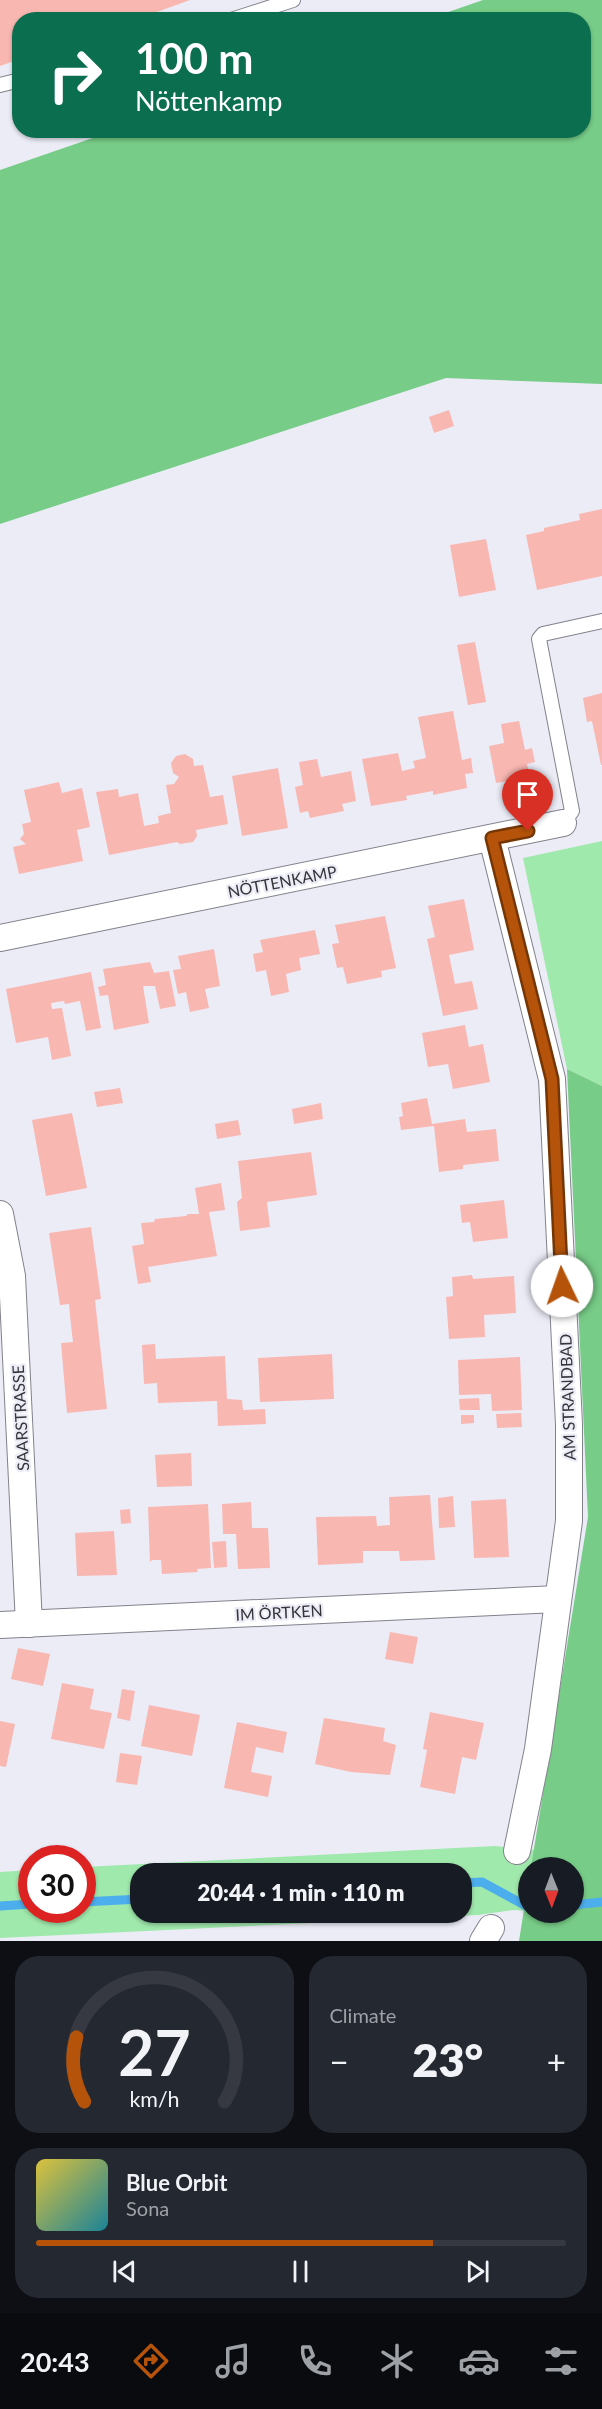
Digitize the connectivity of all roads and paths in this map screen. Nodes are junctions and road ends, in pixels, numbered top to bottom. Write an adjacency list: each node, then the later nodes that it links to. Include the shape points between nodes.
1 (292, 0): 2 (lane)
2 (255, 12)
3 (602, 621): 4 (lane, via 543,634 539,639 572,811)
4 (563, 823): 5 (street, NÖTTENKAMP)
5 (492, 838): 6 (street, NÖTTENKAMP); 8 (street, AM STRANDBAD, via 552,1079 569,1424 569,1521)
6 (0, 938)
7 (0, 1214): 9 (street, SAARSTRASSE, via 12,1276)
8 (558, 1599): 9 (street, IM ÖRTKEN); 11 (street, AM STRANDBAD, via 538,1749)
9 (29, 1624): 10 (street, IM ÖRTKEN)
10 (0, 1625)
11 (517, 1851)

